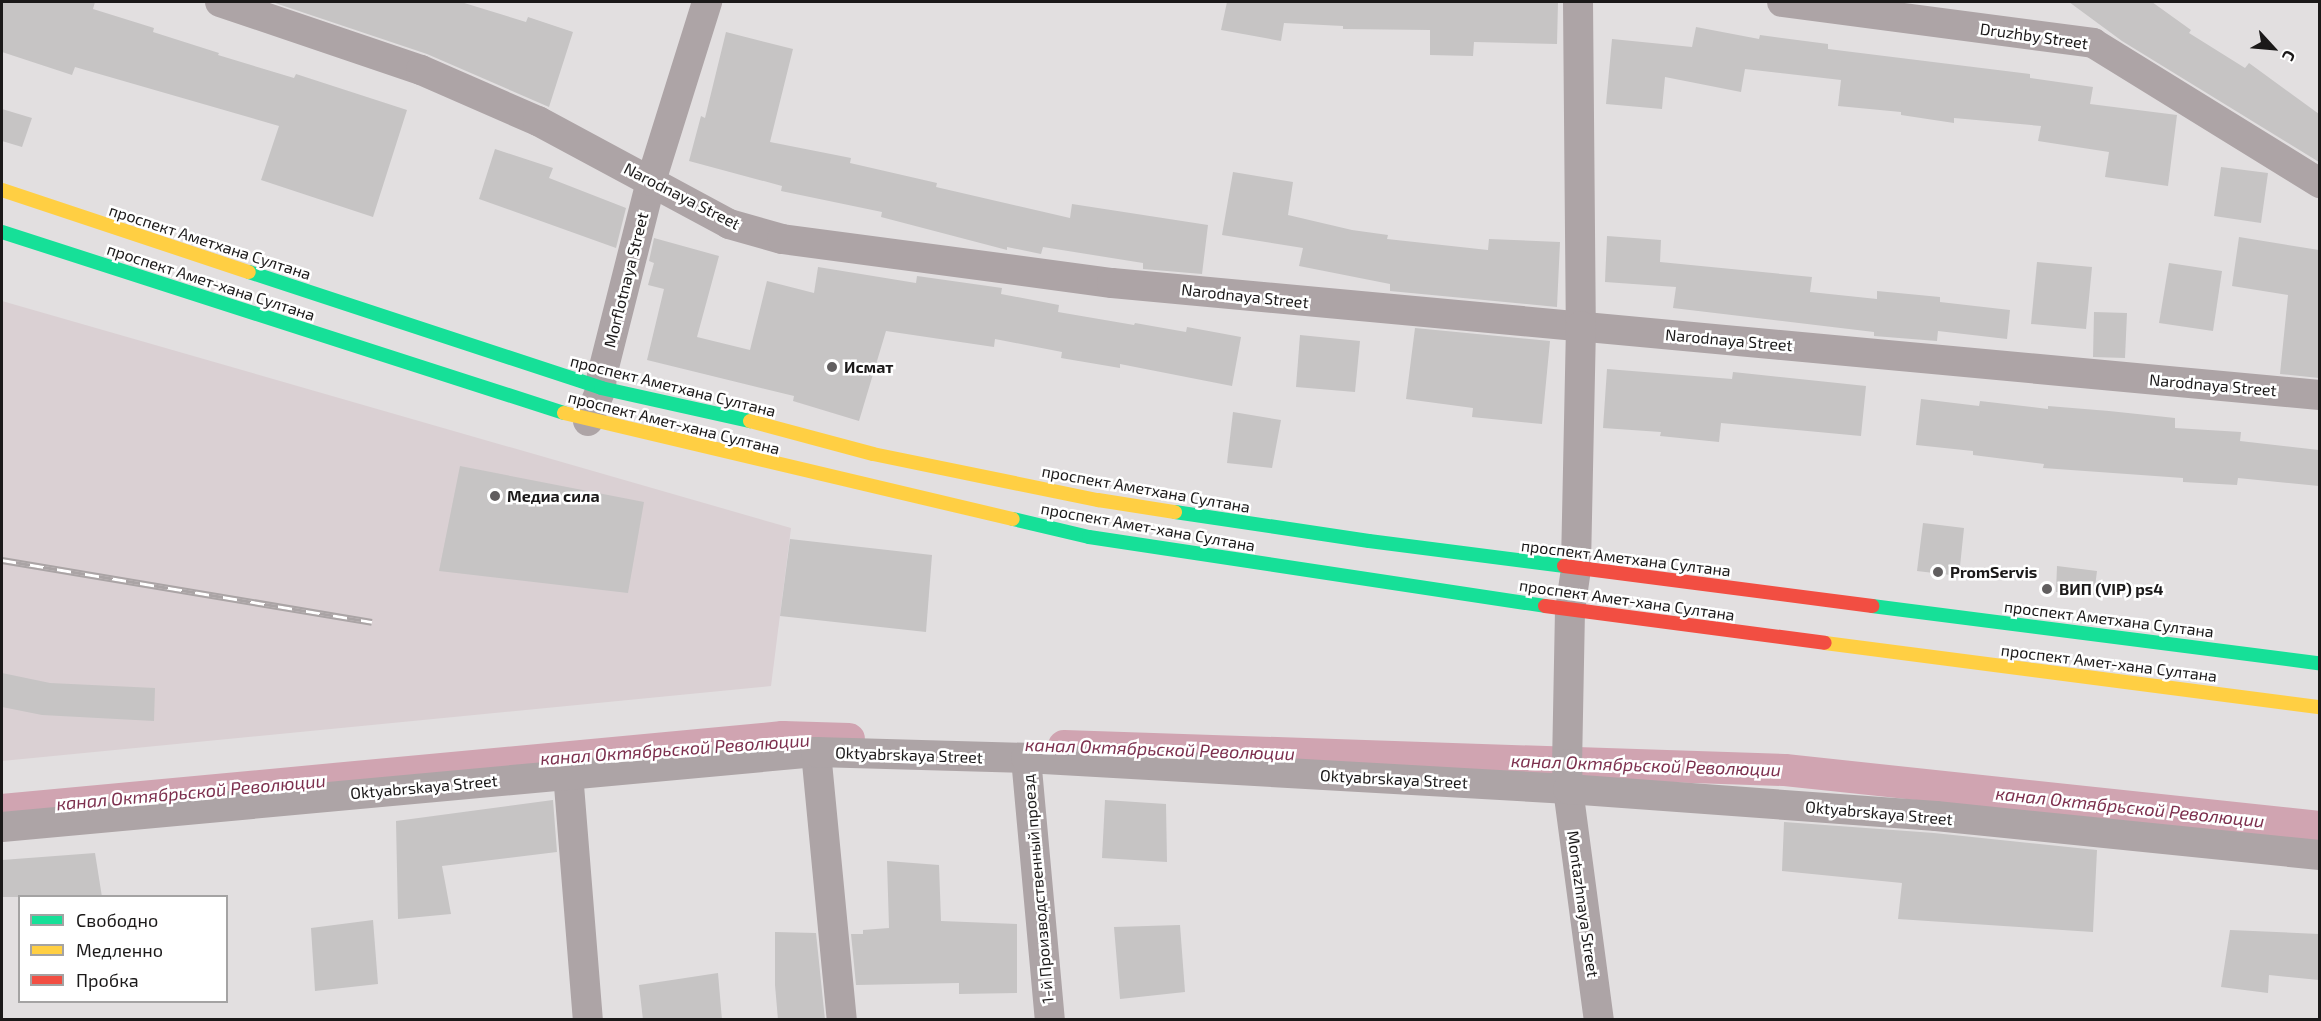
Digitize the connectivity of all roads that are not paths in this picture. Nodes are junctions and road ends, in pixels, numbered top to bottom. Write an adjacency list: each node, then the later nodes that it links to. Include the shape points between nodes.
1 (220, 2): 5 (street, Narodnaya Street, via 421,70 538,121)
2 (707, 2): 5 (street, Morflotnaya Street)
3 (1578, 2): 9 (street, Montazhnaya Street)
4 (1782, 2): 6 (street, Druzhby Street, via 2093,43)
5 (651, 182): 9 (street, Narodnaya Street, via 729,224 782,239 1112,283); 10 (street, Morflotnaya Street)
6 (2319, 183)
7 (2, 190): 10 (main road, проспект Аметхана Султана)
8 (2, 232): 12 (main road, проспект Амет-хана Султана)
9 (1581, 326): 11 (street, Narodnaya Street); 13 (street, Montazhnaya Street)
10 (601, 388): 12 (street, Morflotnaya Street); 13 (main road, проспект Аметхана Султана, via 734,417 873,454 1098,500)
11 (2319, 395)
12 (588, 422): 14 (main road, проспект Амет-хана Султана, via 1089,537)
13 (1576, 569): 14 (street, Montazhnaya Street); 15 (main road, проспект Аметхана Султана)
14 (1570, 610): 16 (main road, проспект Амет-хана Султана); 20 (street, Montazhnaya Street)
15 (2319, 663)
16 (2319, 707)
17 (816, 752): 18 (street, Oktyabrskaya Street); 19 (street, Oktyabrskaya Street); 24 (street)
18 (1026, 758): 20 (street, Oktyabrskaya Street); 25 (street, 1-й Производственный проезд)
19 (568, 773): 21 (street, Oktyabrskaya Street); 23 (street)
20 (1568, 776): 22 (street, Oktyabrskaya Street); 26 (street, Montazhnaya Street)
21 (2, 827)
22 (2319, 855)
23 (588, 1020)
24 (842, 1020)
25 (1050, 1020)
26 (1599, 1020)

